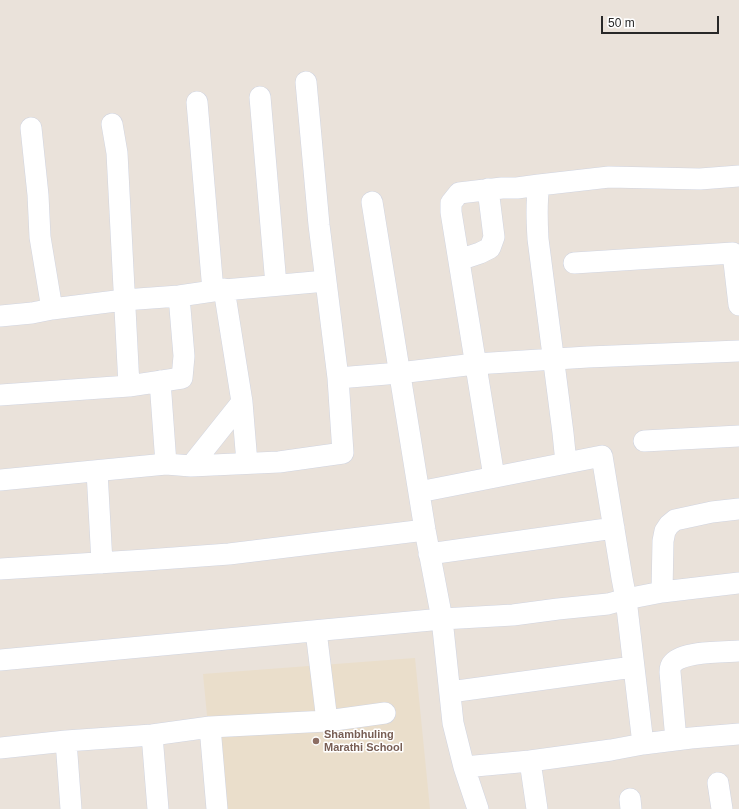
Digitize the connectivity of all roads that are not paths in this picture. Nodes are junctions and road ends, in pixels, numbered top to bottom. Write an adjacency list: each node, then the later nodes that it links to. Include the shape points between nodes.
1 (306, 82): 13 (street)
2 (260, 97): 14 (street)
3 (197, 102): 15 (street)
4 (112, 124): 17 (street, via 117,153)
5 (31, 128): 19 (street, via 40,237)
6 (739, 176): 7 (street, via 700,179 609,177)
7 (539, 185): 8 (street); 22 (street, via 536,214 538,239)
8 (488, 189): 11 (street, via 494,237 490,248); 11 (street, via 459,193 451,203)
9 (372, 202): 24 (street)
10 (736, 253): 12 (street); 18 (street)
11 (459, 260): 23 (street)
12 (574, 263)
13 (326, 281): 14 (street); 25 (street)
14 (276, 285): 15 (street)
15 (219, 290): 16 (street); 29 (street)
16 (179, 296): 17 (street); 26 (street, via 184,356 182,378)
17 (124, 300): 19 (street); 27 (street)
18 (739, 305)
19 (52, 309): 20 (street)
20 (0, 316)
21 (739, 351): 22 (street)
22 (553, 359): 23 (street); 32 (street)
23 (475, 364): 24 (street); 37 (street)
24 (399, 373): 25 (street); 39 (street)
25 (338, 378): 34 (street, via 343,454)
26 (160, 381): 27 (street); 33 (street)
27 (129, 386): 28 (street)
28 (0, 395)
29 (242, 402): 34 (street); 35 (street)
30 (739, 436): 31 (street)
31 (644, 441)
32 (566, 463): 37 (street); 41 (street, via 602,456)
33 (166, 464): 35 (street); 36 (street)
34 (247, 464): 35 (street)
35 (190, 466)
36 (97, 471): 38 (street); 44 (street)
37 (494, 477): 39 (street)
38 (0, 480)
39 (419, 492): 42 (street)
40 (739, 509): 47 (street, via 676,520 669,525 663,541)
41 (614, 528): 43 (street); 48 (street)
42 (425, 530): 43 (street); 44 (street, via 229,554)
43 (429, 554): 49 (street)
44 (102, 563): 45 (street)
45 (0, 569)
46 (739, 583): 47 (street)
47 (662, 592): 48 (street)
48 (626, 599): 49 (street, via 608,604 513,615); 53 (street)
49 (442, 620): 50 (street); 54 (street)
50 (316, 631): 52 (street); 56 (street)
51 (739, 651): 61 (street, via 690,655 679,658 672,664 670,672)
52 (0, 660)
53 (633, 668): 54 (street); 62 (street)
54 (450, 692): 65 (street, via 453,723)
55 (385, 713): 56 (street)
56 (327, 720): 57 (street)
57 (210, 727): 59 (street); 69 (street)
58 (739, 734): 61 (street)
59 (152, 735): 60 (street); 68 (street)
60 (66, 740): 63 (street); 67 (street)
61 (676, 740): 62 (street)
62 (643, 744): 64 (street)
63 (0, 748)
64 (530, 761): 65 (street); 71 (street)
65 (464, 767): 70 (street)
66 (718, 782): 72 (street)
67 (71, 809)
68 (158, 809)
69 (217, 809)
70 (478, 809)
71 (537, 809)
72 (722, 809)

